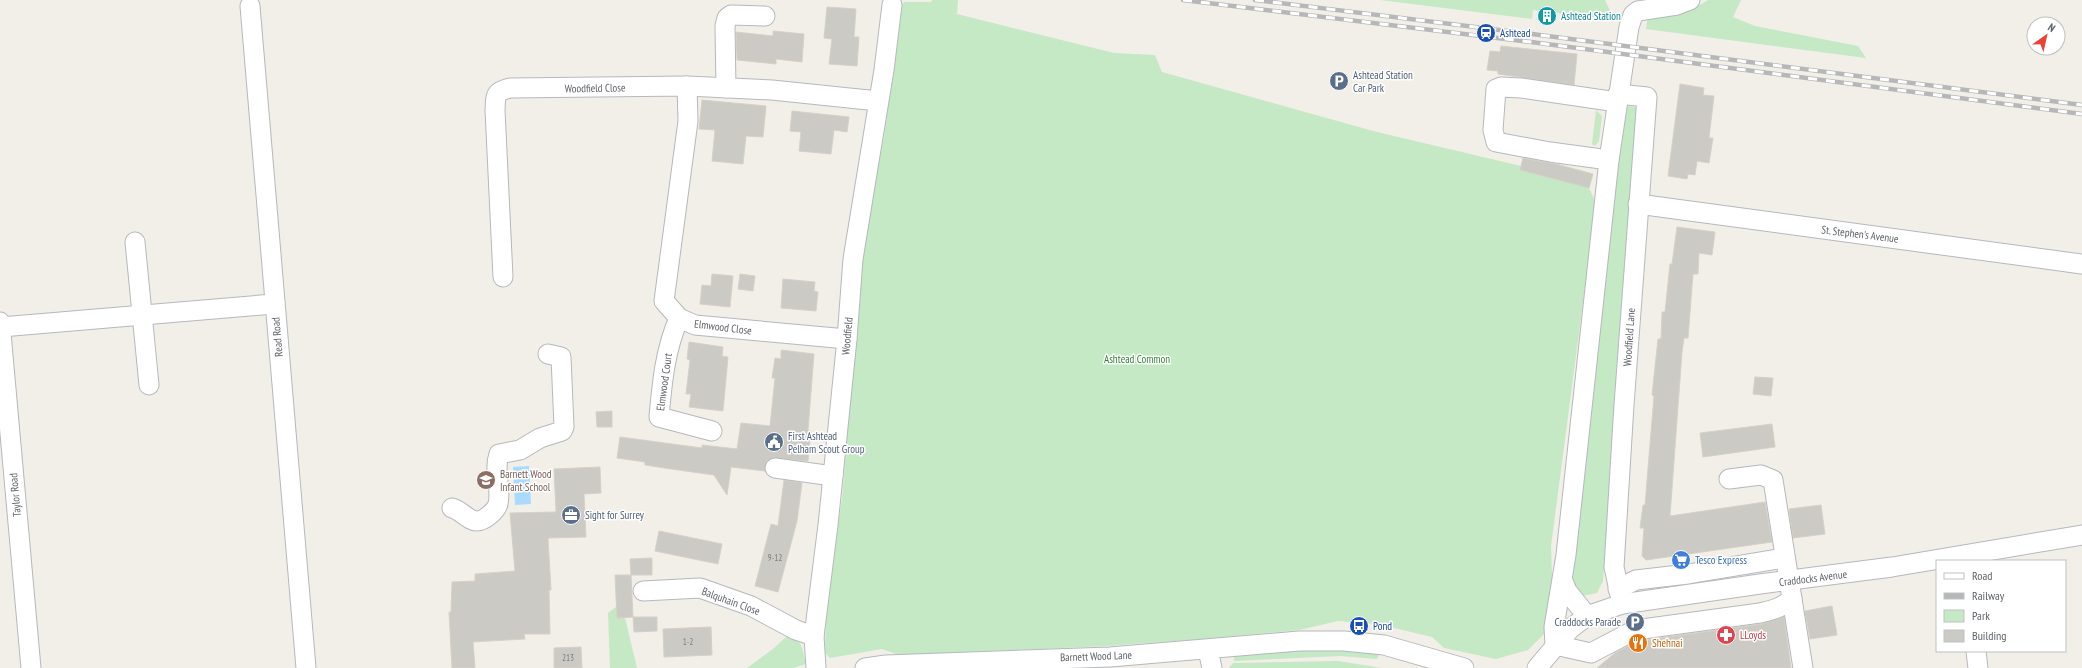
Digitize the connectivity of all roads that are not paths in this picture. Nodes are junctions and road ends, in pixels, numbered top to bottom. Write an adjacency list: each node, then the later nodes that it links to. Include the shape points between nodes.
1 (1690, 0): 3 (street, via 1677,5)
2 (892, 5): 9 (street, Woodfield)
3 (1634, 5): 8 (street)
4 (250, 6): 15 (street, Read Road)
5 (765, 16): 7 (street, via 731,15 727,18)
6 (687, 86): 7 (street, Woodfield Close); 14 (street, Woodfield Close, via 510,88 499,91 494,110); 17 (street, Elmwood Close, via 688,121 664,301)
7 (726, 88): 9 (street, Woodfield Close)
8 (1618, 98): 10 (street); 10 (street, via 1501,86 1496,89 1493,130 1496,142); 11 (street, Woodfield Lane, via 1647,97)
9 (878, 101): 19 (street, Woodfield, via 853,259)
10 (1609, 160): 31 (street)
11 (1638, 204): 13 (street, St. Stephen's Avenue); 34 (street, Woodfield Lane, via 1614,567)
12 (135, 242): 16 (street)
13 (2082, 264)
14 (503, 277)
15 (274, 304): 16 (street); 42 (street, Read Road)
16 (142, 315): 18 (street); 21 (street)
17 (679, 318): 19 (street, Elmwood Close, via 695,325); 22 (street, Elmwood Court, via 670,337 659,417)
18 (0, 324): 41 (street, Taylor Road)
19 (847, 339): 24 (street, Woodfield)
20 (548, 354): 26 (street, via 561,357 564,427 562,431 540,438 520,450 499,454 496,467 498,504 488,516 478,521 473,520)
21 (149, 385)
22 (712, 431)
23 (775, 468): 24 (street)
24 (833, 476): 36 (street, Woodfield)
25 (1728, 479): 28 (street, via 1761,475 1773,480)
26 (452, 508)
27 (2082, 535): 29 (street, Craddocks Avenue)
28 (1784, 558): 32 (street); 34 (street, via 1636,580)
29 (1962, 559)
30 (1936, 564): 32 (street, Craddocks Avenue)
31 (1563, 581): 35 (street); 37 (street, via 1554,627)
32 (1790, 590): 34 (street, Craddocks Avenue); 37 (street, via 1786,604 1776,609 1635,630 1591,653); 48 (street)
33 (643, 591): 36 (street, Balquhain Close, via 700,588 751,606 796,630)
34 (1620, 597): 35 (street, Craddocks Avenue)
35 (1587, 616): 37 (street, Craddocks Avenue)
36 (814, 636): 43 (street, Woodfield)
37 (1555, 645): 47 (street)
38 (1208, 650): 40 (street, Barnett Wood Lane); 45 (street); 46 (street, Barnett Wood Lane, via 1299,641 1344,641 1384,645)
39 (1976, 652): 49 (street)
40 (1017, 664): 44 (street, Barnett Wood Lane, via 886,665)
41 (30, 668)
42 (306, 668)
43 (816, 668)
44 (865, 668)
45 (1212, 668)
46 (1464, 668)
47 (1537, 668)
48 (1803, 668)
49 (1978, 668)

